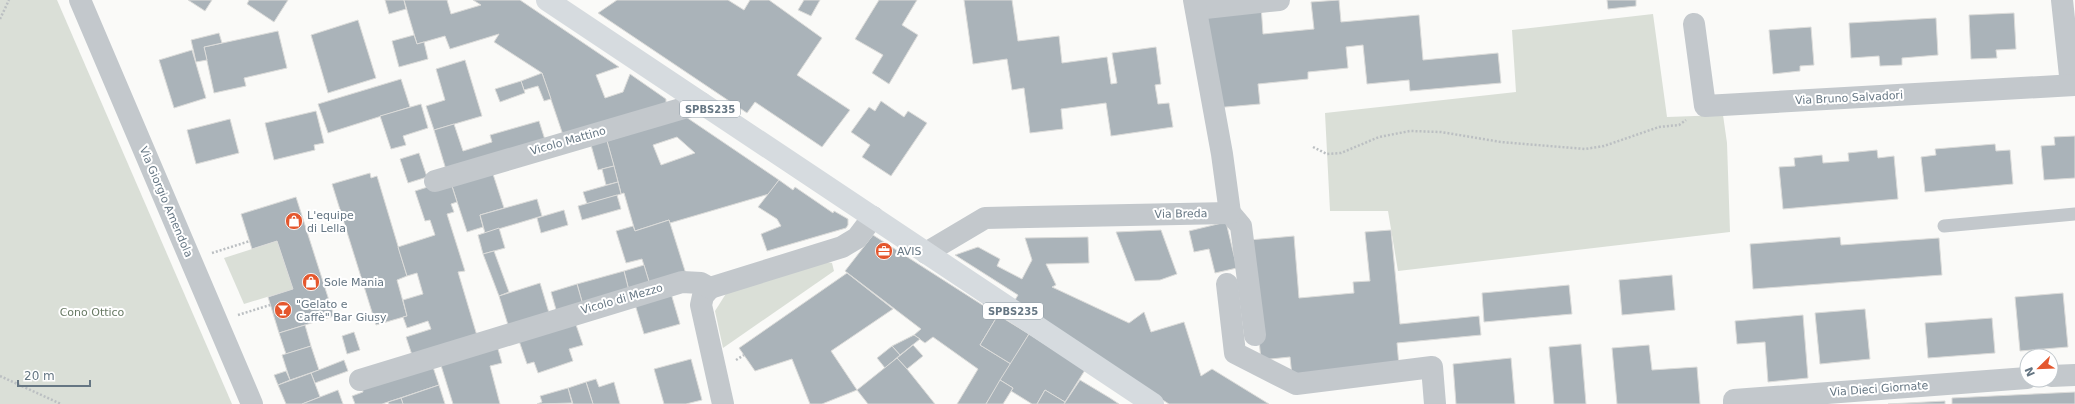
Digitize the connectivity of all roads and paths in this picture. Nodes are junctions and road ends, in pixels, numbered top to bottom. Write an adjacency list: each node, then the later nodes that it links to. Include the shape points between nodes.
1 (9, 0): 7 (path)
2 (80, 0): 20 (street, Via Giorgio Amendola)
3 (1279, 0): 6 (street)
4 (2062, 0): 9 (street)
5 (556, 1): 10 (main road, SPBS235)
6 (1195, 4): 14 (street)
7 (0, 19)
8 (1694, 24): 11 (street)
9 (2073, 85): 11 (street, Via Bruno Salvadori)
10 (701, 103): 13 (street, Vicolo Mattino); 16 (main road, SPBS235)
11 (1705, 106): 12 (path, via 1679,125 1659,127 1615,143 1585,149 1500,142 1441,132 1410,132 1379,137 1340,153 1327,154)
12 (1313, 147)
13 (435, 181)
14 (1230, 213): 19 (street, Via Breda, via 985,218); 25 (street, via 1241,226)
15 (2075, 214): 17 (lane)
16 (873, 217): 19 (main road, SPBS235); 22 (street, via 857,238 842,247)
17 (1944, 226)
18 (250, 241): 20 (path)
19 (926, 253): 34 (main road, SPBS235)
20 (191, 260): 24 (street, Via Giorgio Amendola)
21 (1227, 284): 35 (street, via 1235,353 1296,384 1432,367)
22 (710, 288): 30 (street, Vicolo di Mezzo, via 701,283 682,282); 33 (street, via 703,296 701,305)
23 (270, 305): 24 (path)
24 (217, 321): 32 (street, Via Giorgio Amendola)
25 (1256, 335)
26 (2075, 375): 28 (street)
27 (0, 376): 31 (path)
28 (2059, 376)
29 (2019, 379): 36 (street, Via Dieci Giornate, via 1734,400)
30 (360, 380)
31 (60, 404)
32 (252, 404)
33 (723, 404)
34 (1153, 404)
35 (1436, 404)
36 (1734, 404)

